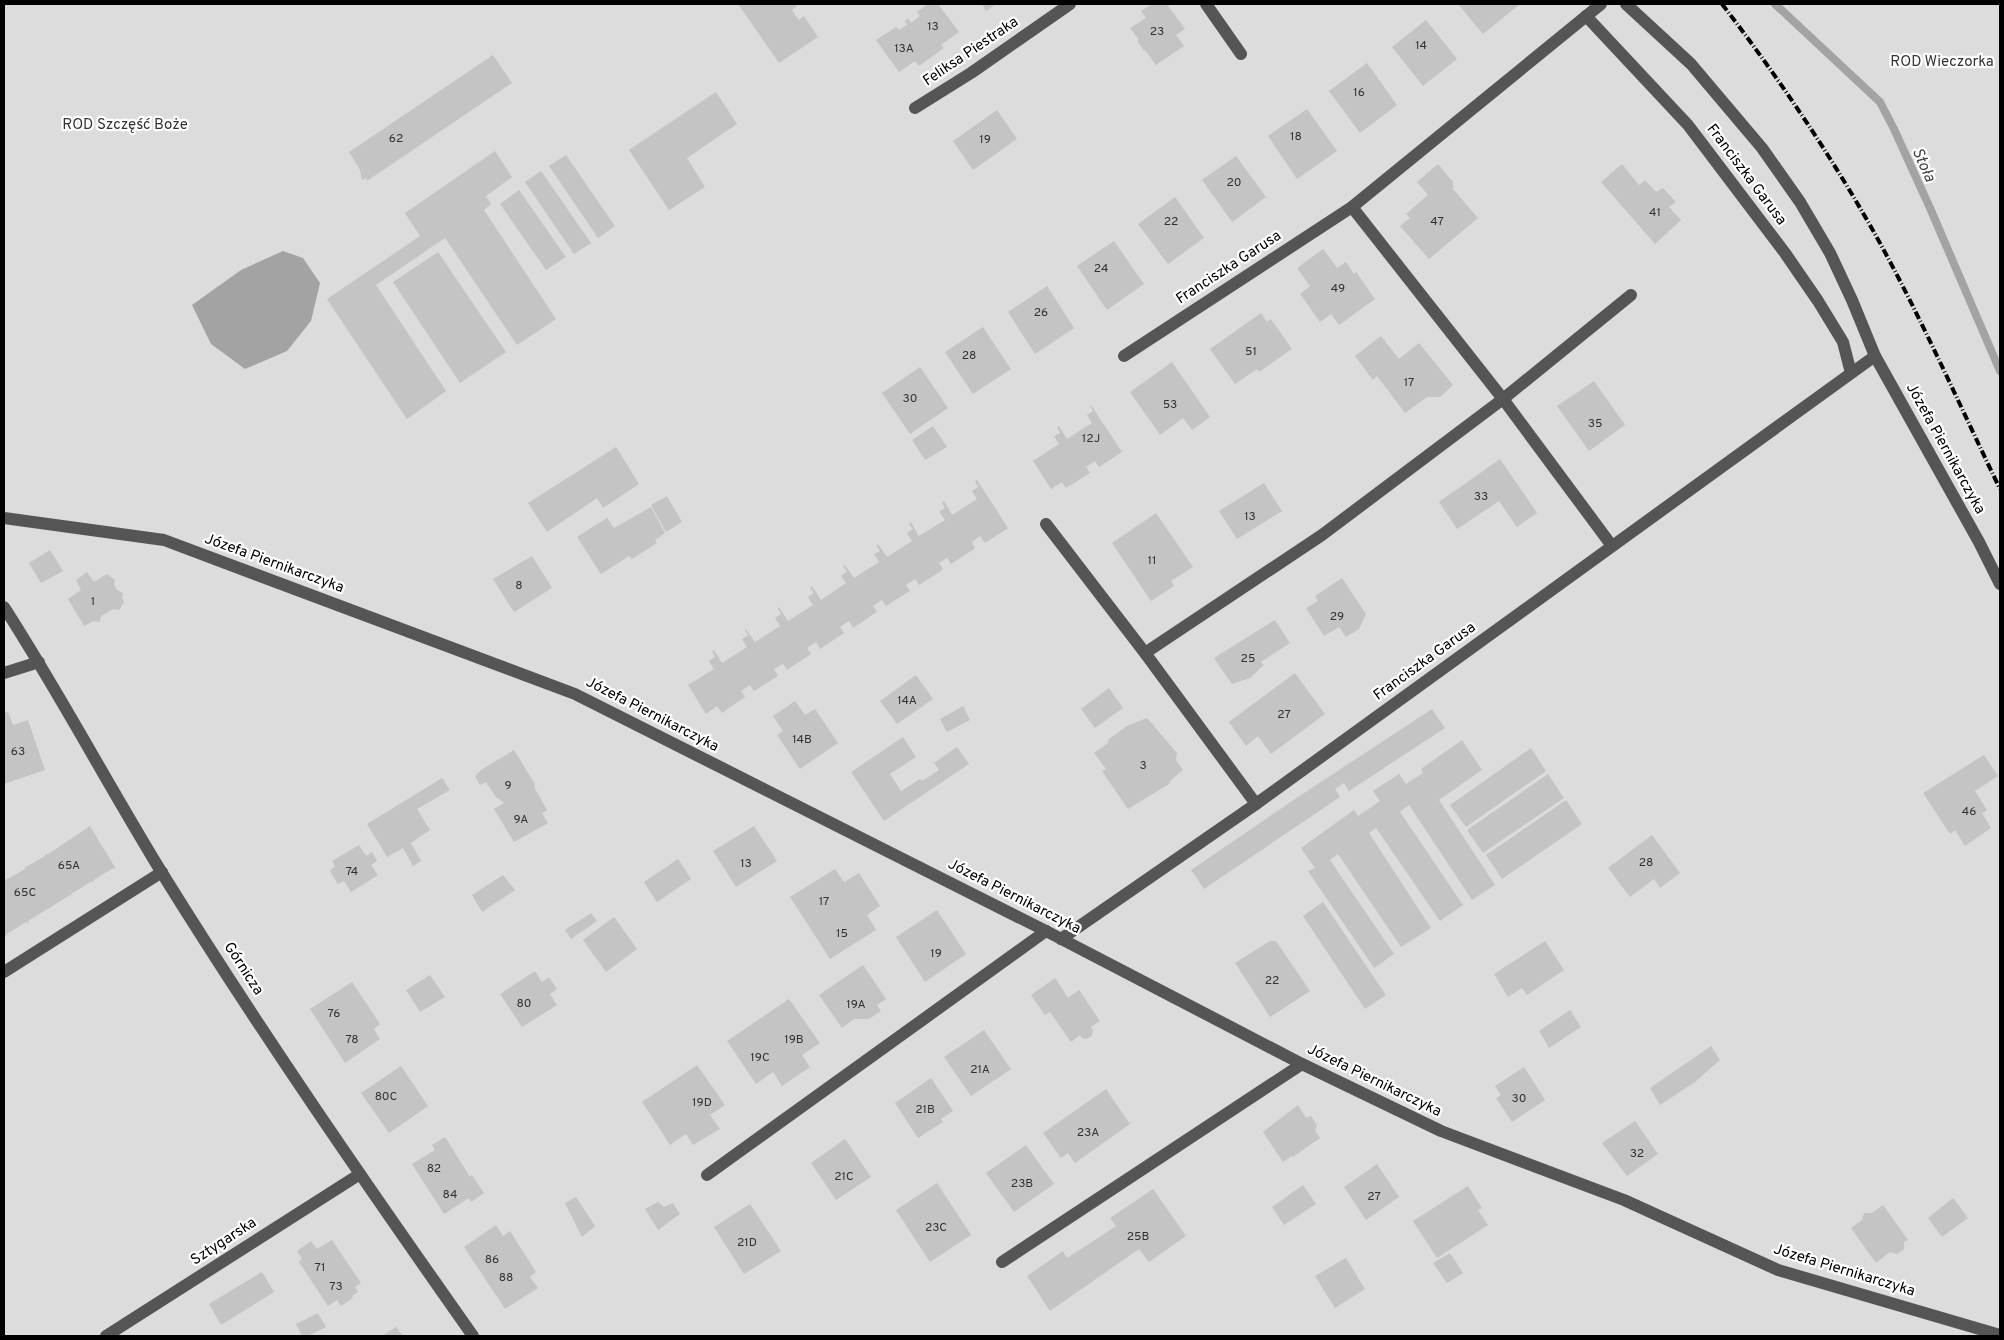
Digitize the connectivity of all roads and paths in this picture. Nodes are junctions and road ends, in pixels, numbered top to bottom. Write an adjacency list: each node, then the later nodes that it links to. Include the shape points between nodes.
1 (1070, 4): 7 (street, Feliksa Piestraka)
2 (1206, 4): 6 (street)
3 (1601, 4): 5 (street, Franciszka Garusa)
4 (1626, 4): 11 (street, Józefa Piernikarczyka, via 1691,64 1762,148 1800,202 1830,253)
5 (1586, 16): 8 (street, Franciszka Garusa); 12 (street, Franciszka Garusa, via 1688,125 1785,253 1842,342)
6 (1241, 54)
7 (915, 108)
8 (1352, 206): 10 (street, Franciszka Garusa); 13 (street)
9 (1631, 295): 13 (street)
10 (1124, 356)
11 (1875, 356): 12 (street, Franciszka Garusa); 17 (street, Józefa Piernikarczyka)
12 (1851, 373): 16 (street, Franciszka Garusa)
13 (1503, 399): 16 (street); 19 (street, via 1322,535)
14 (4, 518): 24 (street, Józefa Piernikarczyka, via 164,540 574,694)
15 (1046, 524): 19 (street)
16 (1612, 546): 22 (street, Franciszka Garusa)
17 (2000, 584)
18 (4, 607): 20 (street, Górnicza)
19 (1145, 653): 22 (street)
20 (39, 662): 21 (street); 23 (street, Górnicza)
21 (4, 673)
22 (1256, 804): 25 (street, Franciszka Garusa)
23 (162, 872): 26 (street); 28 (street, Górnicza, via 298,1085)
24 (1046, 931): 25 (street, Józefa Piernikarczyka); 29 (street)
25 (1061, 939): 27 (street, Józefa Piernikarczyka)
26 (4, 972)
27 (1302, 1064): 30 (street); 31 (street, Józefa Piernikarczyka, via 1441,1131 1624,1200 1778,1270)
28 (360, 1174): 32 (street, Sztygarska); 33 (street, Górnicza)
29 (707, 1174)
30 (1002, 1262)
31 (2000, 1335)
32 (106, 1336)
33 (473, 1336)

